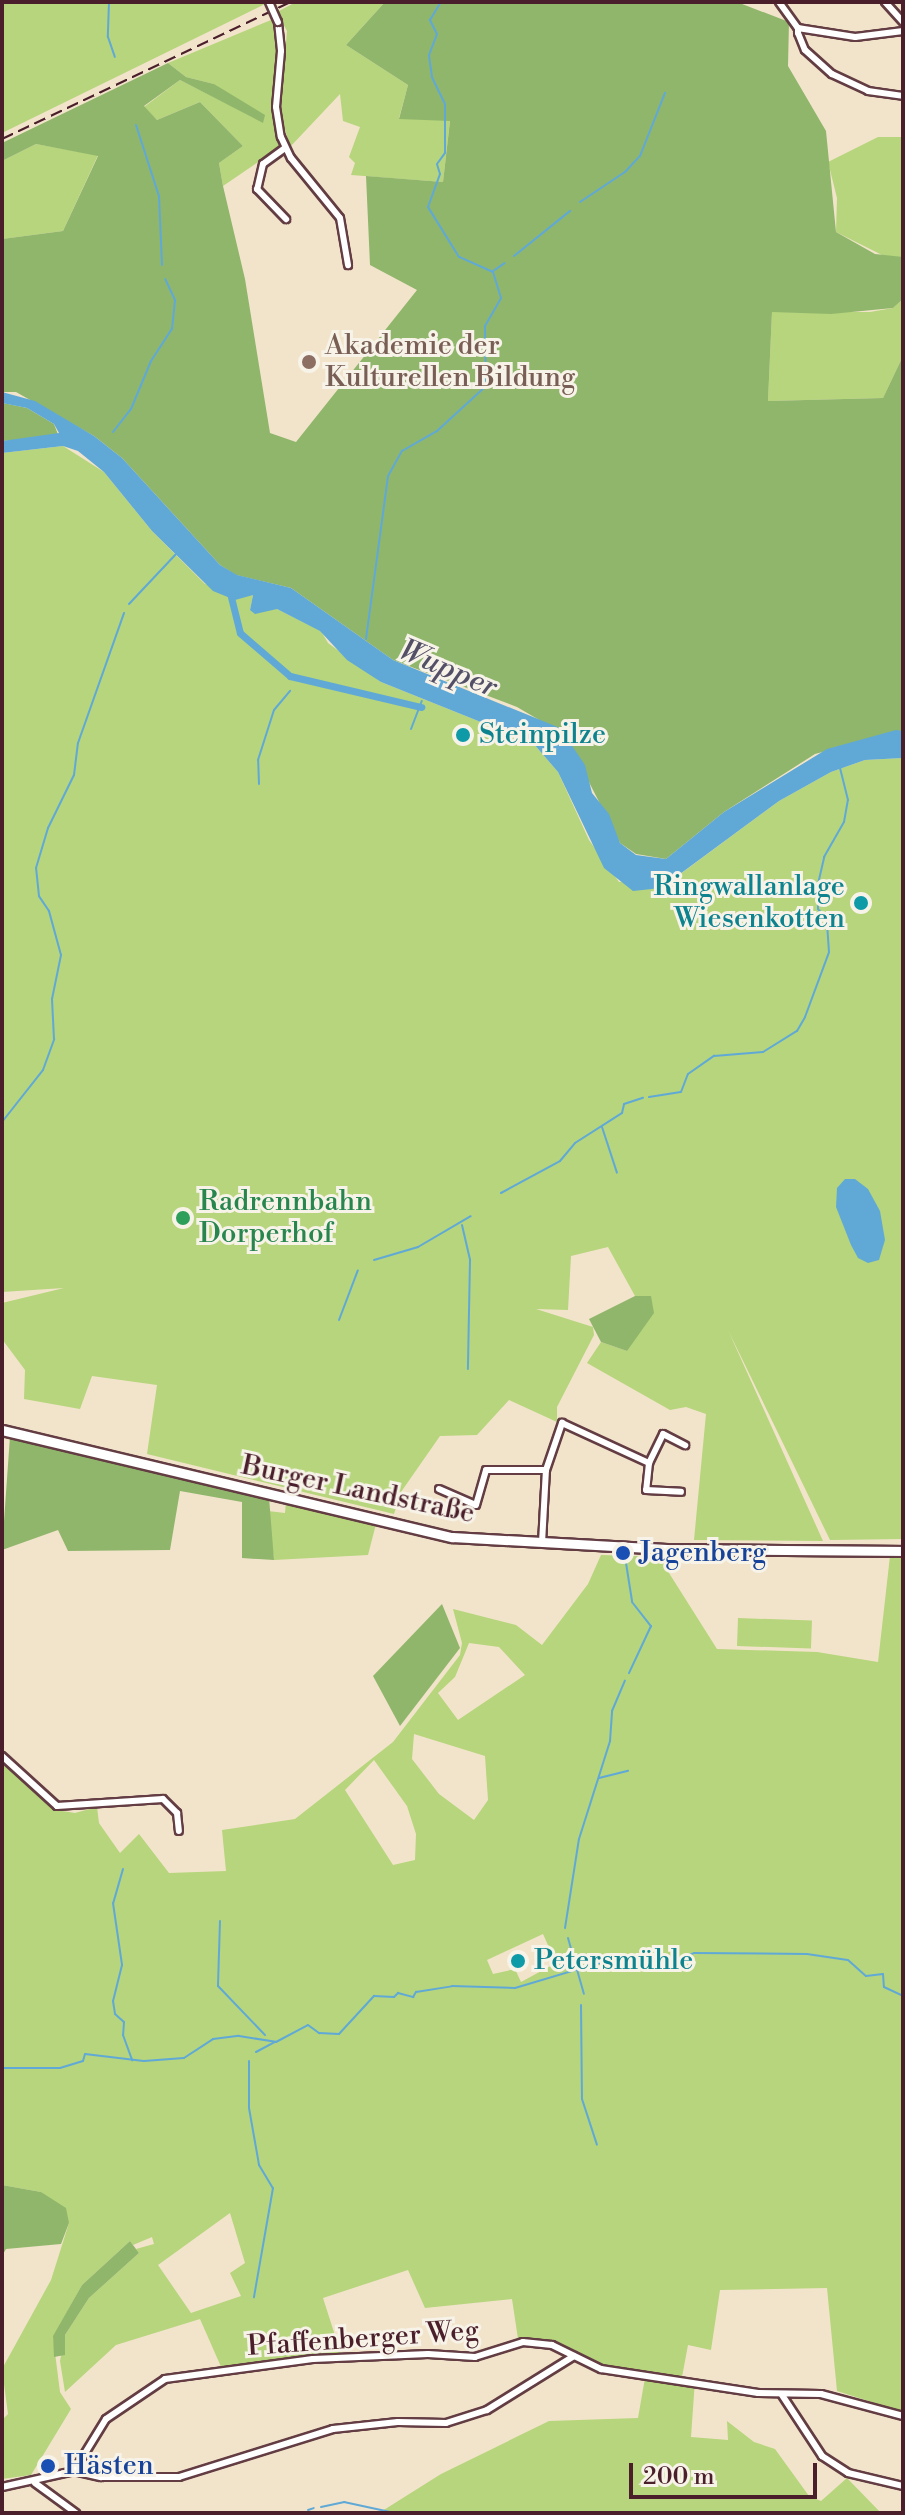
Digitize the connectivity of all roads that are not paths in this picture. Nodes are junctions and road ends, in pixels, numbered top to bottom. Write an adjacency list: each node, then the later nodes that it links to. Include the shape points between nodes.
1 (269, 2): 8 (street, bridge, via 278,22 276,107)
2 (779, 2): 5 (street)
3 (885, 2): 4 (street)
4 (903, 22)
5 (798, 28): 6 (street, via 845,37); 7 (street, via 805,50 832,74 868,91)
6 (903, 31)
7 (903, 96)
8 (285, 148): 9 (street, via 263,164 257,189); 10 (street, via 340,218)
9 (286, 219)
10 (348, 265)
11 (2, 1430): 17 (main road, Burger Landstraße, via 442,1535)
12 (685, 1445): 13 (street, via 663,1434)
13 (649, 1463): 14 (street, via 565,1422); 16 (street, via 646,1490)
14 (546, 1470): 15 (street, via 486,1470 476,1505); 17 (street)
15 (439, 1489)
16 (681, 1492)
17 (542, 1543): 18 (main road, Burger Landstraße)
18 (903, 1551)
19 (2, 1756): 20 (street, via 60,1807 163,1799 177,1813)
20 (179, 1831)
21 (574, 2356): 22 (street, Pfaffenberger Weg, via 601,2369); 24 (street, via 487,2410 446,2423 398,2422 323,2431 179,2477 101,2477); 24 (street, Pfaffenberger Weg, via 552,2345 527,2342 475,2357 313,2359 165,2379 106,2419)
22 (782, 2395): 23 (street, Pfaffenberger Weg, via 821,2394); 26 (street, via 822,2456 848,2473)
23 (903, 2416)
24 (74, 2471): 25 (street)
25 (35, 2483): 27 (street); 28 (street)
26 (903, 2486)
27 (2, 2487)
28 (73, 2512)

